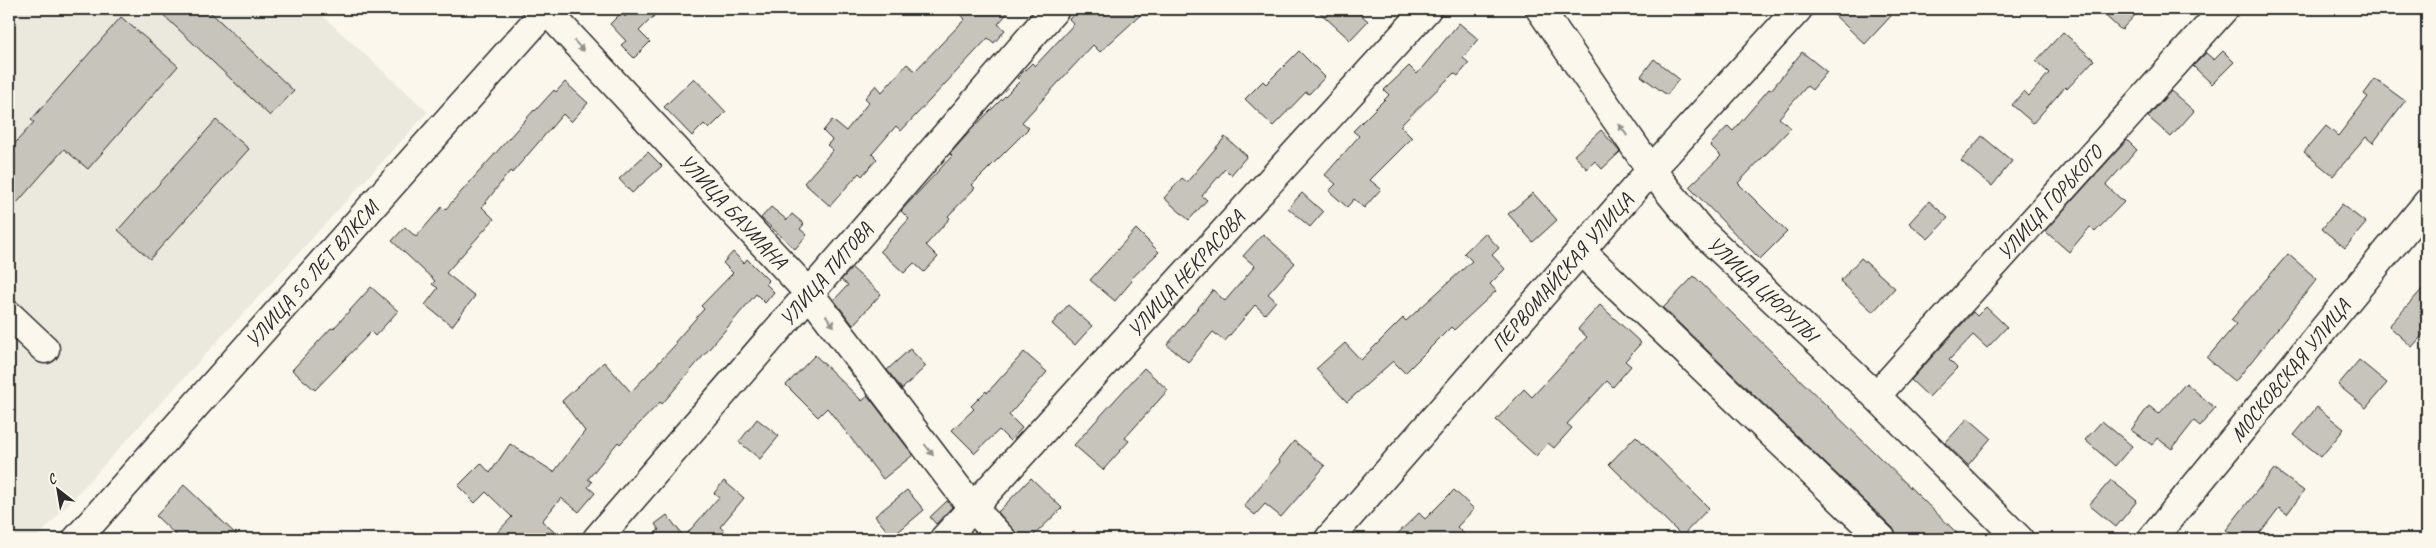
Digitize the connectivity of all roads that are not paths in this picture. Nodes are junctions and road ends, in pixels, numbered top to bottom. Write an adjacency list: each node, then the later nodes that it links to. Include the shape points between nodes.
1 (1055, 9): 10 (street, УЛИЦА ТИТОВА)
2 (1427, 9): 14 (street, УЛИЦА НЕКРАСОВА)
3 (1540, 9): 7 (street, УЛИЦА ЦЮРУПЫ, one-way to 3)
4 (1798, 9): 7 (street, ПЕРВОМАЙСКАЯ УЛИЦА)
5 (2224, 9): 13 (street, УЛИЦА ГОРЬКОГО)
6 (539, 12): 10 (street, УЛИЦА БАУМАНА, one-way to 10); 15 (street, УЛИЦА 50 ЛЕТ ВЛКСМ)
7 (1651, 170): 9 (street, ПЕРВОМАЙСКАЯ УЛИЦА); 13 (street, УЛИЦА ЦЮРУПЫ, via 1701,231)
8 (2427, 203): 22 (street, МОСКОВСКАЯ УЛИЦА)
9 (1581, 251): 19 (street, ПЕРВОМАЙСКАЯ УЛИЦА); 20 (street)
10 (809, 293): 14 (street, УЛИЦА БАУМАНА, one-way to 14); 16 (street, УЛИЦА ТИТОВА)
11 (9, 315): 12 (street)
12 (45, 349)
13 (1876, 396): 21 (street, УЛИЦА ЦЮРУПЫ)
14 (972, 507): 17 (street, УЛИЦА НЕКРАСОВА); 18 (street, УЛИЦА БАУМАНА)
15 (76, 539)
16 (597, 539)
17 (944, 539)
18 (1002, 539)
19 (1329, 539)
20 (1882, 539)
21 (2018, 539)
22 (2152, 539)

